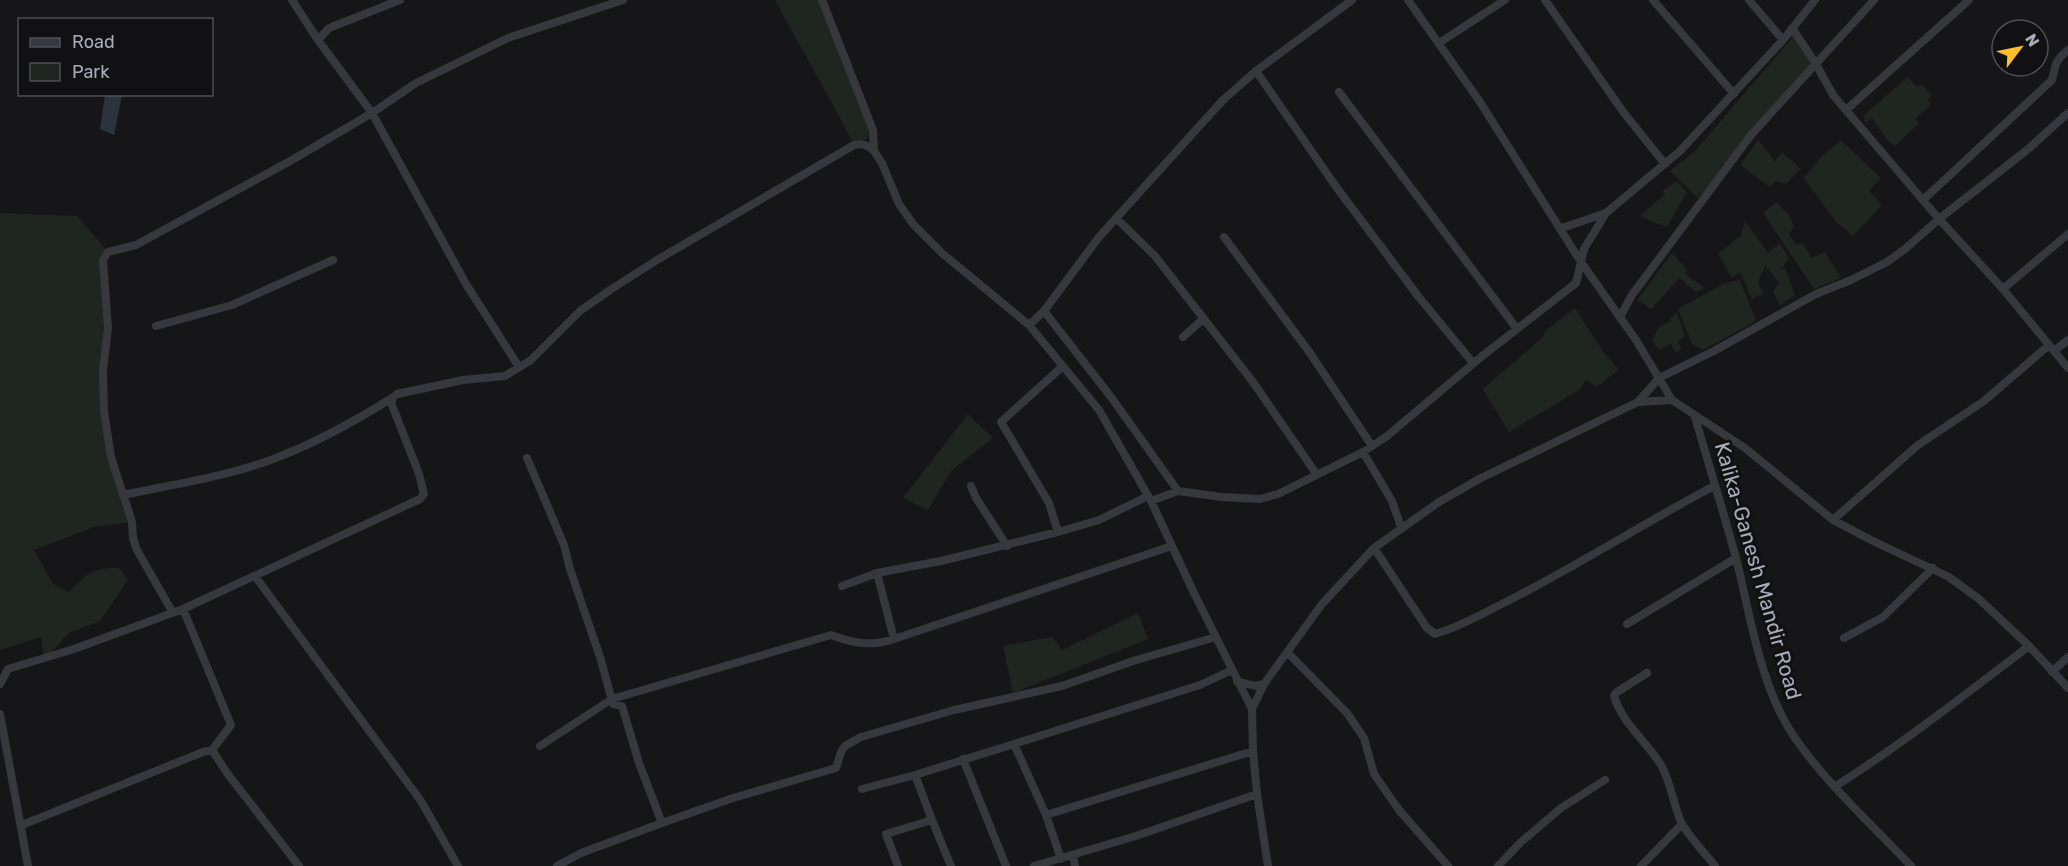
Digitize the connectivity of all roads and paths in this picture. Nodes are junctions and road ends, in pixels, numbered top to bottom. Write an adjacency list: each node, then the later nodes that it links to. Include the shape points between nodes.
1 (292, 0): 15 (street)
2 (400, 0): 15 (street, via 329,28)
3 (623, 0): 24 (street, via 508,38 416,83)
4 (822, 0): 26 (street)
5 (1352, 0): 20 (street)
6 (1408, 0): 17 (street)
7 (1505, 0): 17 (street)
8 (1545, 0): 29 (street)
9 (1653, 0): 22 (street)
10 (1749, 0): 16 (street)
11 (1815, 0): 14 (street)
12 (1874, 0): 19 (street)
13 (1969, 0): 23 (street)
14 (1792, 28): 16 (street); 19 (street)
15 (318, 40): 24 (street)
16 (1783, 40): 22 (street)
17 (1439, 43): 34 (street)
18 (2068, 50): 30 (street, via 2057,59 2052,80)
19 (1816, 64): 23 (street); 43 (street, via 1751,135 1632,294)
20 (1256, 70): 32 (street, via 1223,100); 51 (street, via 1337,188)
21 (1339, 92): 47 (street)
22 (1734, 94): 29 (street)
23 (1846, 110): 30 (street)
24 (372, 113): 53 (street, via 466,284); 67 (street, via 136,245 108,252 103,260 108,327 104,411 111,457)
25 (2068, 113): 33 (street)
26 (873, 130): 27 (street); 28 (street)
27 (860, 143): 28 (street); 53 (street, via 610,290 580,311)
28 (874, 151): 45 (street, via 899,204 922,235)
29 (1665, 164): 31 (street)
30 (1923, 200): 33 (street)
31 (1606, 213): 34 (street); 38 (street, via 1584,249)
32 (1116, 218): 42 (street); 44 (street, via 1155,256)
33 (1939, 219): 41 (street); 55 (street, via 1887,262 1810,297)
34 (1562, 228): 38 (street)
35 (2068, 234): 41 (street)
36 (1224, 237): 60 (street, via 1310,353)
37 (333, 260): 46 (street, via 232,304)
38 (1581, 262): 39 (street); 40 (street)
39 (1595, 282): 40 (street); 43 (street)
40 (1576, 283): 47 (street)
41 (2004, 289): 50 (street)
42 (1044, 311): 45 (street); 66 (street)
43 (1620, 316): 55 (street)
44 (1203, 319): 48 (street); 63 (street, via 1253,382)
45 (1029, 325): 52 (street)
46 (156, 326)
47 (1517, 329): 51 (street)
48 (1183, 338)
49 (2068, 340): 50 (street)
50 (2052, 348): 54 (street); 69 (street, via 1918,446)
51 (1473, 363): 60 (street)
52 (1063, 366): 68 (street, via 1099,410); 71 (street, via 1001,422 1049,503)
53 (519, 367): 56 (street, via 505,375 463,380)
54 (2068, 368)
55 (1659, 378): 57 (street); 58 (street)
56 (392, 398): 67 (street, via 321,439 267,461); 78 (street, via 424,494)
57 (1672, 400): 58 (street); 59 (street)
58 (1638, 402): 70 (street, via 1481,478)
59 (1695, 417): 65 (street, Kalika-Ganesh Mandir Road); 69 (street, via 1745,448)
60 (1372, 446): 61 (street)
61 (1363, 452): 63 (street); 70 (street, via 1392,501)
62 (527, 458): 96 (street, via 564,545)
63 (1317, 475): 66 (street, via 1260,499)
64 (971, 486): 72 (street)
65 (1714, 486): 74 (street, via 1554,578 1435,634); 75 (street, Kalika-Ganesh Mandir Road)
66 (1178, 491): 68 (street)
67 (123, 495): 81 (street, via 137,550)
68 (1149, 498): 71 (street, via 1099,520); 73 (street)
69 (1833, 520): 76 (street)
70 (1401, 527): 74 (street)
71 (1058, 532): 72 (street)
72 (1007, 546): 77 (street)
73 (1172, 546): 83 (street); 85 (street)
74 (1374, 549): 87 (street, via 1322,604)
75 (1736, 558): 82 (street); 106 (street, Kalika-Ganesh Mandir Road, via 1766,676 1779,711 1794,738)
76 (1933, 568): 84 (street, via 1883,617); 86 (street, via 1979,599)
77 (877, 573): 79 (street); 85 (street)
78 (255, 576): 80 (street); 118 (street, via 421,801)
79 (842, 586)
80 (183, 609): 81 (street); 101 (street, via 231,725)
81 (173, 613): 93 (street, via 9,669)
82 (1627, 624)
83 (1216, 637): 89 (street); 111 (street, via 1062,686 954,710 861,737 845,746 836,768)
84 (1844, 638)
85 (894, 639): 96 (street, via 853,643 831,635)
86 (2030, 646): 91 (street); 106 (street, via 1878,760)
87 (1287, 652): 94 (street); 126 (street, via 1347,713 1364,738 1374,774 1399,810)
88 (2068, 657): 91 (street)
89 (1232, 670): 92 (street); 99 (street, via 1200,685)
90 (1647, 672): 112 (street, via 1614,696 1663,768)
91 (2052, 672): 95 (street)
92 (1237, 681): 94 (street); 97 (street)
93 (0, 684)
94 (1264, 684): 97 (street)
95 (2068, 688)
96 (612, 699): 100 (street); 111 (street, via 622,706)
97 (1252, 709): 102 (street)
98 (0, 714): 113 (street)
99 (1014, 744): 103 (street); 109 (street)
100 (540, 746)
101 (212, 750): 113 (street); 117 (street)
102 (1253, 751): 108 (street); 109 (street)
103 (963, 759): 104 (street); 122 (street)
104 (915, 775): 107 (street); 110 (street)
105 (1605, 780): 127 (street, via 1561,808)
106 (1836, 786): 130 (street, Kalika-Ganesh Mandir Road)
107 (862, 789)
108 (1257, 794): 114 (street); 125 (street)
109 (1046, 814): 115 (street)
110 (932, 820): 120 (street, via 886,834); 121 (street)
111 (662, 823): 119 (street)
112 (1682, 824): 128 (street); 129 (street)
113 (22, 825): 116 (street)
114 (1073, 856): 115 (street); 124 (street)
115 (1061, 859): 123 (street)
116 (28, 866)
117 (299, 866)
118 (458, 866)
119 (557, 866)
120 (898, 866)
121 (951, 866)
122 (1006, 866)
123 (1034, 866)
124 (1076, 866)
125 (1268, 866)
126 (1448, 866)
127 (1498, 866)
128 (1641, 866)
129 (1715, 866)
130 (1911, 866)

